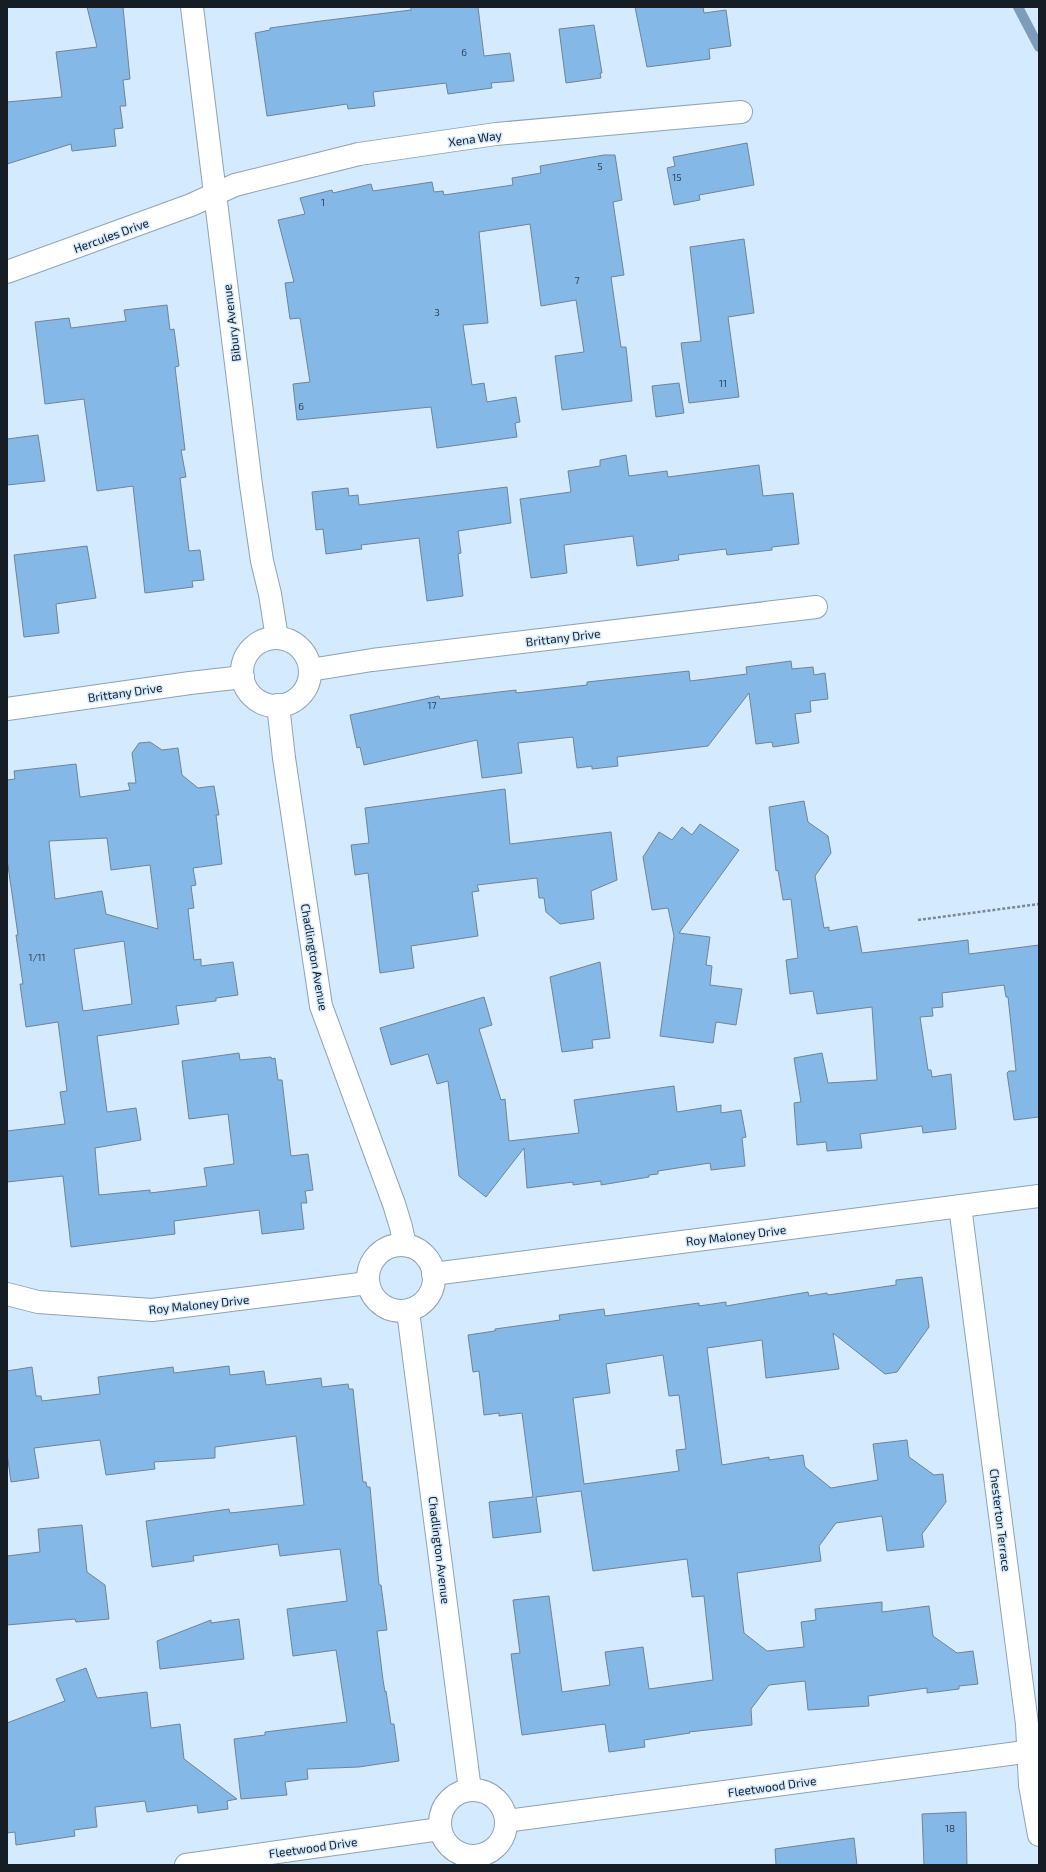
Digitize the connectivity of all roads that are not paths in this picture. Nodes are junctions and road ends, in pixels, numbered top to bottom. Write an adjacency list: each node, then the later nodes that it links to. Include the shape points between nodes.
1 (192, 7): 3 (street, Bibury Avenue)
2 (741, 112): 3 (street, Xena Way, via 496,134 359,154 235,185)
3 (215, 196): 4 (street, Hercules Drive); 6 (street, Bibury Avenue, via 251,485)
4 (7, 272)
5 (816, 607): 7 (street, Brittany Drive, via 372,660)
6 (277, 638): 7 (street, via 296,644 308,660); 8 (street, via 258,643 251,650 243,668)
7 (310, 670): 9 (street, via 305,690 298,698)
8 (243, 677): 9 (street, via 252,695 259,701); 10 (street, Brittany Drive)
9 (278, 706): 13 (street, Chadlington Avenue, via 321,1006 394,1204)
10 (7, 709)
11 (1039, 1196): 12 (street, Roy Maloney Drive)
12 (960, 1206): 14 (street, Roy Maloney Drive); 18 (street, Chesterton Terrace, via 1027,1724)
13 (405, 1245): 14 (street, via 424,1255 431,1264); 15 (street, via 390,1248 377,1255 371,1263)
14 (433, 1274): 17 (street, via 433,1284 427,1297 417,1308)
15 (368, 1283): 16 (street, Roy Maloney Drive, via 152,1310 38,1302); 17 (street, via 377,1302 386,1308)
16 (7, 1294)
17 (408, 1311): 19 (street, Chadlington Avenue)
18 (1033, 1750): 20 (street, Fleetwood Drive); 22 (street, Chesterton Terrace, via 1030,1785)
19 (470, 1790): 20 (street, via 490,1795 498,1802); 21 (street, via 450,1799 443,1808)
20 (506, 1821): 23 (street, via 499,1844)
21 (440, 1829): 23 (street, via 443,1839 450,1848); 24 (street, Fleetwood Drive)
22 (1039, 1835)
23 (479, 1860)
24 (186, 1865)

